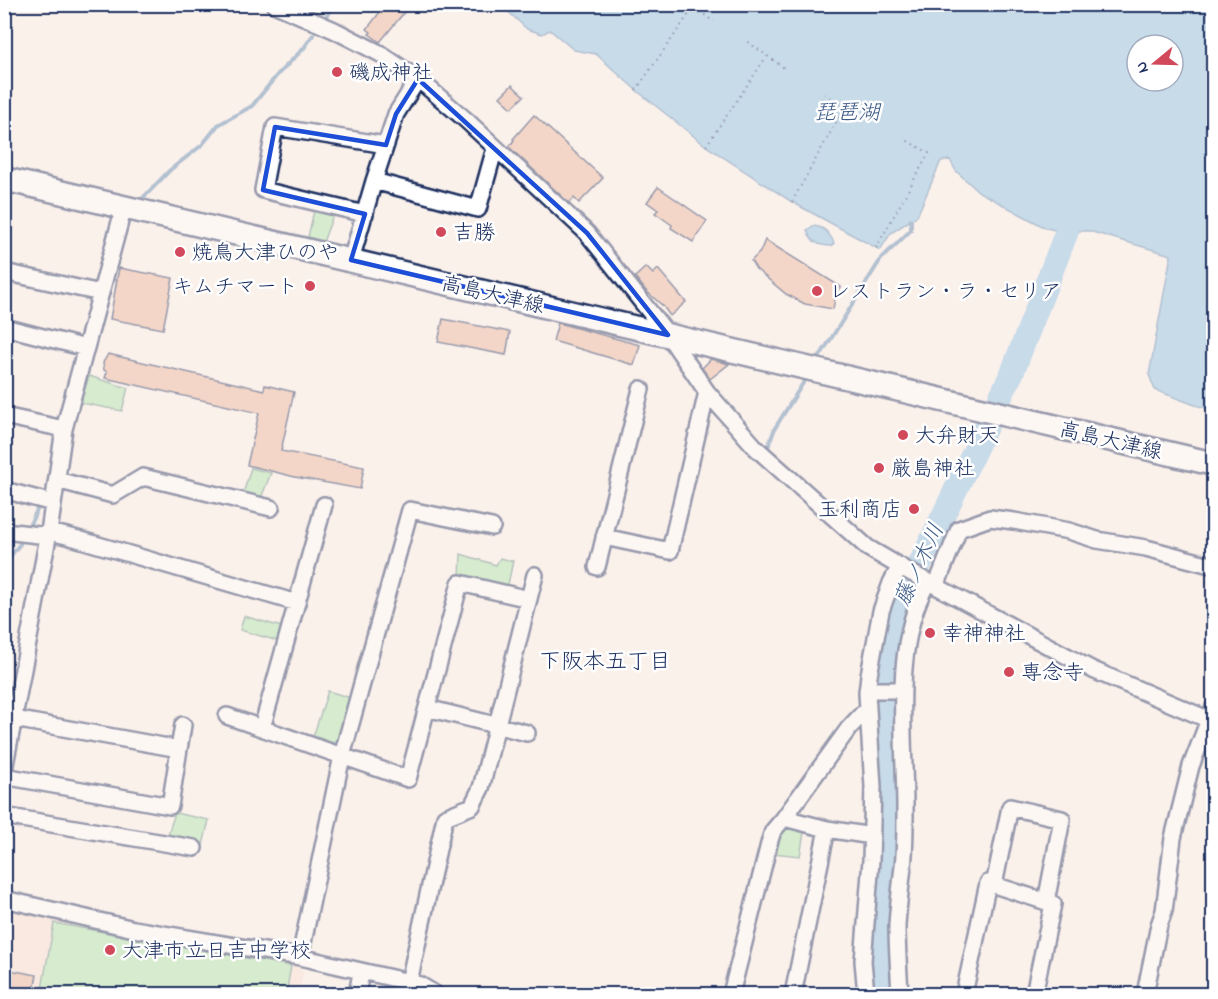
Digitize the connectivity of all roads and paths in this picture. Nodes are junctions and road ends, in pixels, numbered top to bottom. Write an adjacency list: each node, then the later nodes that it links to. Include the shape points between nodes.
1 (274, 4): 6 (street, via 379,53)
2 (714, 22): 7 (path, via 694,7)
3 (748, 42): 4 (path)
4 (767, 56): 5 (path); 13 (path)
5 (787, 70)
6 (418, 79): 12 (street, via 396,114); 14 (street)
7 (636, 90)
8 (824, 94): 9 (path)
9 (845, 106): 10 (path); 17 (path)
10 (867, 119)
11 (906, 140): 20 (path, via 929,153)
12 (387, 145): 16 (street); 19 (street, via 275,127 263,190)
13 (706, 146)
14 (497, 149): 16 (street, via 478,208); 25 (street, via 587,233)
15 (4, 179): 18 (main road, 高島大津線)
16 (374, 181): 19 (street)
17 (792, 201)
18 (124, 207): 21 (main road, 高島大津線); 23 (street)
19 (365, 214): 21 (street)
20 (876, 248)
21 (351, 260): 25 (main road, 高島大津線)
22 (4, 272): 23 (street)
23 (101, 293): 26 (street)
24 (4, 327): 26 (street)
25 (668, 335): 27 (street); 31 (main road, 高島大津線)
26 (86, 348): 30 (street)
27 (707, 392): 40 (street, via 670,551); 43 (street, via 782,472 868,548)
28 (635, 395): 40 (street)
29 (4, 416): 30 (street)
30 (64, 429): 32 (street)
31 (1214, 464)
32 (57, 480): 34 (street); 36 (street, via 113,495 143,477)
33 (4, 490): 34 (street)
34 (53, 503): 39 (street)
35 (324, 505): 47 (street)
36 (271, 508)
37 (492, 527): 60 (street, via 410,510)
38 (4, 531): 39 (street, via 39,535)
39 (49, 532): 47 (street); 54 (street)
40 (604, 537): 42 (street)
41 (1214, 566): 45 (street, via 1069,531 990,518 960,529)
42 (597, 567)
43 (902, 568): 45 (street); 48 (street, via 891,583 881,611)
44 (535, 575): 46 (street)
45 (929, 582): 49 (street, via 918,599); 53 (street, via 1093,670)
46 (529, 599): 50 (street, via 460,583); 56 (street)
47 (297, 603): 57 (street)
48 (867, 690): 49 (street); 51 (street)
49 (903, 690): 79 (street, via 905,814 897,926)
50 (427, 708): 56 (street); 60 (street, via 408,780)
51 (868, 710): 64 (street, via 849,728); 66 (street)
52 (226, 716): 57 (street)
53 (1212, 717): 82 (street, via 1191,766 1173,838 1164,911)
54 (14, 719): 59 (street); 61 (street)
55 (183, 725): 59 (street)
56 (497, 725): 58 (street); 73 (street, via 481,788 472,806 445,817)
57 (262, 728): 60 (street)
58 (527, 733)
59 (179, 749): 62 (street, via 170,806)
60 (342, 756): 71 (street)
61 (4, 770)
62 (4, 776)
63 (4, 816): 67 (street)
64 (784, 818): 65 (street); 76 (street, via 770,840)
65 (827, 830): 66 (street); 77 (street)
66 (872, 836): 78 (street, via 863,961)
67 (194, 848)
68 (994, 885): 70 (street); 70 (street, via 1010,807 1062,819); 80 (street, via 988,884)
69 (4, 899): 71 (street, via 134,929)
70 (1046, 902): 81 (street, via 1053,904)
71 (300, 957): 72 (street)
72 (361, 973): 73 (street); 74 (street)
73 (416, 987): 75 (street)
74 (357, 994)
75 (435, 994)
76 (731, 994)
77 (793, 994)
78 (866, 994)
79 (900, 994)
80 (964, 994)
81 (1034, 994)
82 (1145, 994)

